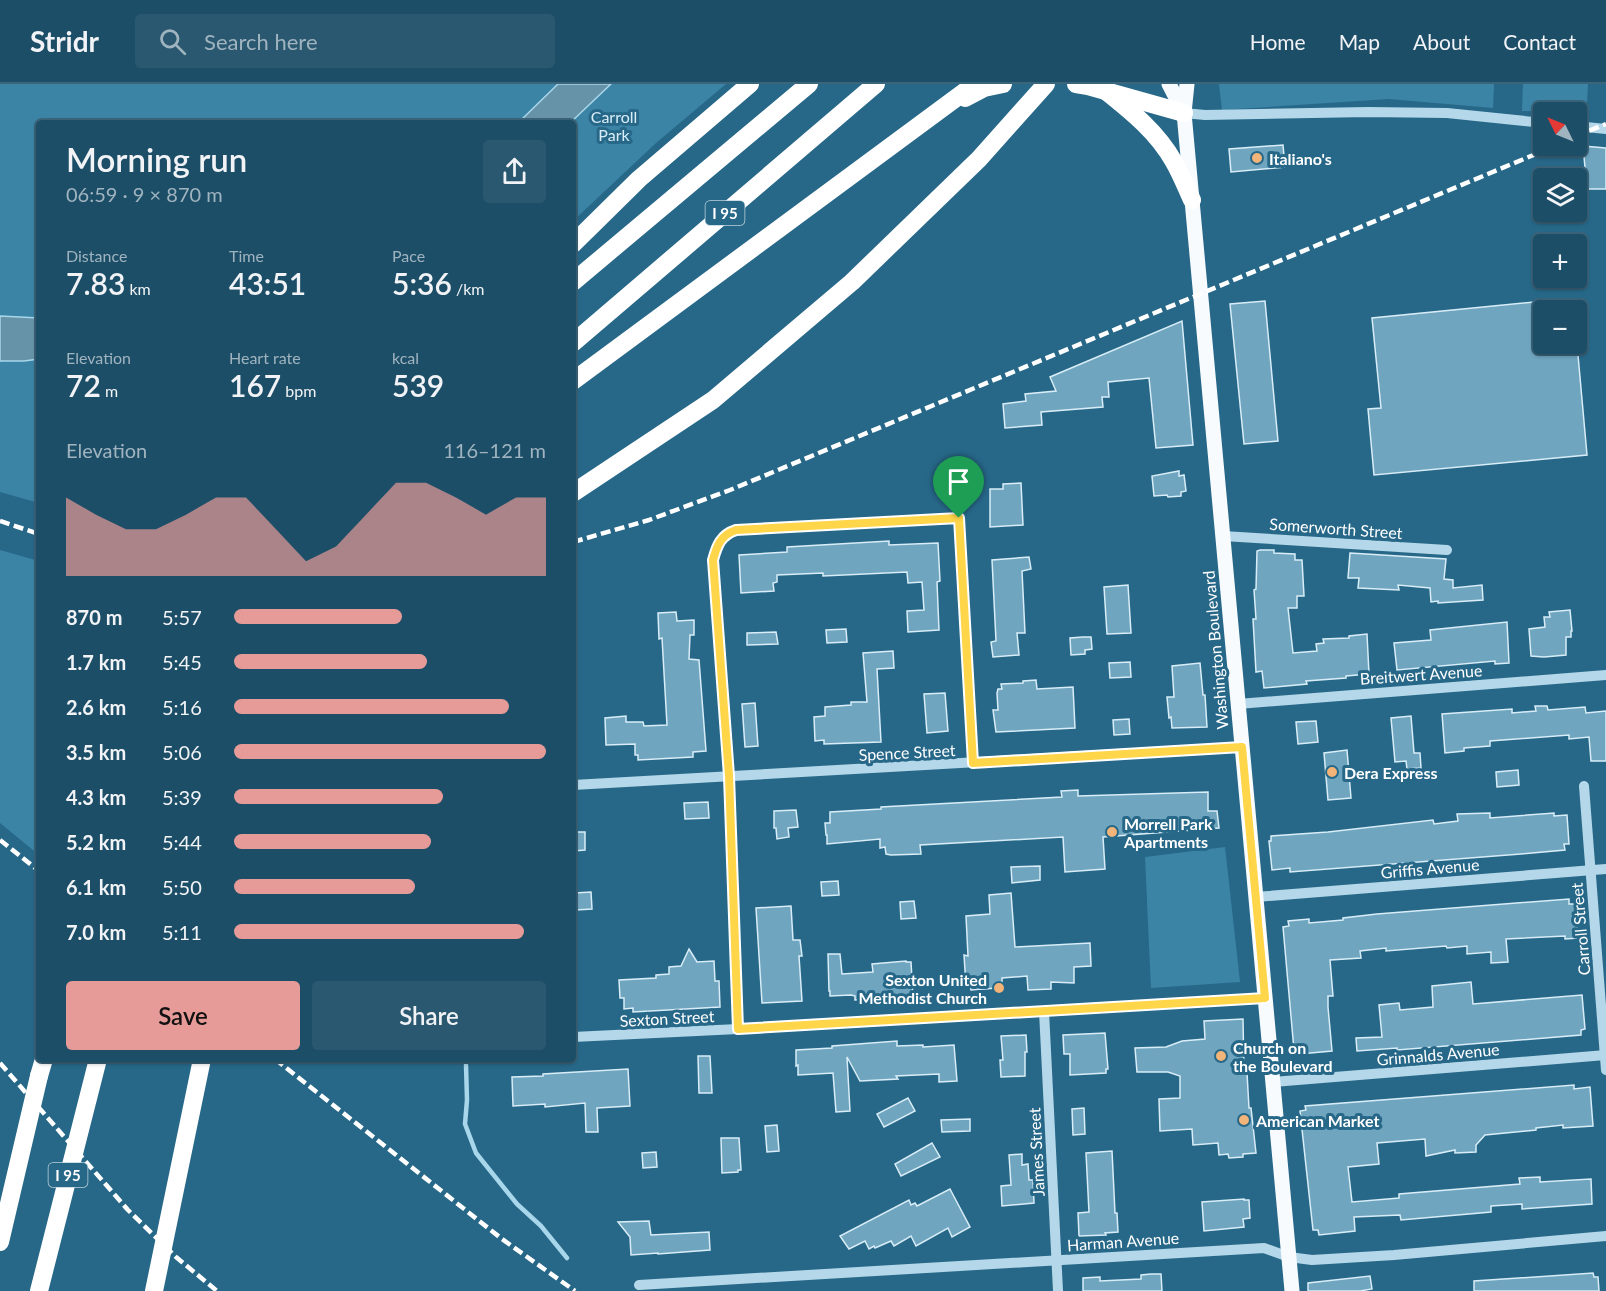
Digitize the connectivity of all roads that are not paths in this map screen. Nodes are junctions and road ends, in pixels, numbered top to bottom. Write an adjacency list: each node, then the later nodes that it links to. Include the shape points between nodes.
1 (750, 84): 17 (highway, via 639,179)
2 (809, 84): 18 (highway, I 95)
3 (876, 84): 19 (highway, I 95)
4 (975, 84): 11 (highway)
5 (1003, 84): 11 (highway, via 984,88)
6 (1046, 84): 21 (highway, via 979,159 852,282 713,400)
7 (1076, 84): 10 (highway)
8 (1168, 84): 12 (main road, Washington Boulevard)
9 (1187, 84): 12 (main road, Washington Boulevard)
10 (1107, 92): 12 (highway); 16 (highway, via 1154,135 1173,160)
11 (942, 109): 20 (highway)
12 (1184, 113): 13 (street, via 1447,113); 16 (main road, Washington Boulevard)
13 (1533, 122)
14 (1587, 127): 15 (street)
15 (1606, 129)
16 (1192, 200): 22 (main road, Washington Boulevard)
17 (576, 241)
18 (576, 279)
19 (576, 340)
20 (576, 379)
21 (576, 491)
22 (1223, 536): 23 (street, Somerworth Street); 25 (main road, Washington Boulevard)
23 (1447, 550)
24 (1606, 675): 25 (street, Breitwert Avenue)
25 (1238, 704): 26 (main road, Washington Boulevard)
26 (1242, 747): 27 (street, Spence Street); 33 (main road, Washington Boulevard)
27 (973, 763): 28 (street, Spence Street); 28 (street, via 959,518 736,530 721,539 713,560)
28 (729, 776): 29 (street, Spence Street); 36 (street)
29 (576, 785)
30 (1584, 786): 32 (street, Carroll Street)
31 (1606, 869): 32 (street, Griffis Avenue)
32 (1590, 870): 33 (street, Griffis Avenue); 38 (street, Carroll Street)
33 (1256, 897): 34 (main road, Washington Boulevard)
34 (1265, 998): 35 (street, Sexton Street); 43 (main road, Washington Boulevard)
35 (1044, 1011): 36 (street, Sexton Street); 48 (street, James Street)
36 (738, 1029): 37 (street, Sexton Street)
37 (576, 1037)
38 (1605, 1055): 42 (street, Carroll Street); 43 (street, Grinnalds Avenue)
39 (97, 1062): 50 (highway, I 95, bridge)
40 (201, 1062): 51 (highway, bridge)
41 (41, 1067): 44 (highway, bridge); 46 (highway, bridge)
42 (1606, 1070)
43 (1273, 1082): 47 (main road, Washington Boulevard)
44 (0, 1199)
45 (1606, 1236): 47 (street, Harman Avenue, via 1312,1260)
46 (0, 1242)
47 (1289, 1257): 48 (street, Harman Avenue, via 1264,1248); 53 (main road, Washington Boulevard)
48 (1056, 1261): 49 (street, Harman Avenue); 52 (street, James Street)
49 (639, 1285)
50 (39, 1291)
51 (154, 1291)
52 (1058, 1291)
53 (1292, 1291)

